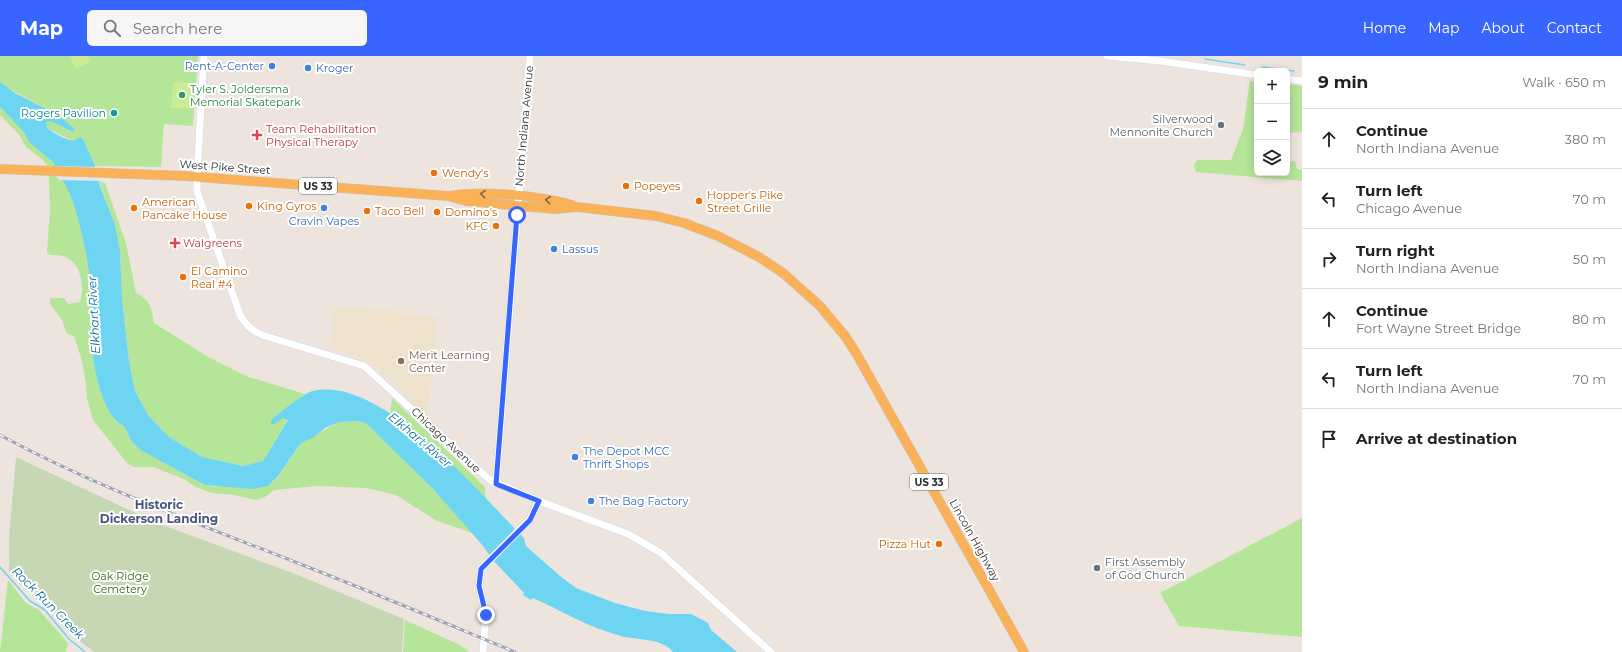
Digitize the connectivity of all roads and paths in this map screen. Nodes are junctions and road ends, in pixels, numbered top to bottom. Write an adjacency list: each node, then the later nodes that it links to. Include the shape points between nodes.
1 (204, 56): 8 (street, Chicago Avenue)
2 (530, 56): 9 (street, North Indiana Avenue)
3 (1107, 56): 4 (street)
4 (1254, 75)
5 (1290, 79): 6 (street)
6 (1302, 81)
7 (0, 169): 8 (highway, West Pike Street / US 33)
8 (196, 177): 9 (highway, West Pike Street / US 33, via 448,196 466,201); 11 (street, Chicago Avenue, via 197,191 240,316 251,330 364,366)
9 (518, 201): 10 (highway, West Pike Street / US 33, via 555,209 577,207 656,216 684,223 759,257 799,286); 11 (street, North Indiana Avenue)
10 (829, 316): 15 (highway, Lincoln Highway / US 33, via 845,336 875,385)
11 (496, 484): 12 (street, Chicago Avenue)
12 (539, 501): 13 (street, via 533,516 481,569 480,593 486,615); 14 (street, Chicago Avenue, via 649,544)
13 (483, 652)
14 (771, 652)
15 (1024, 652)

